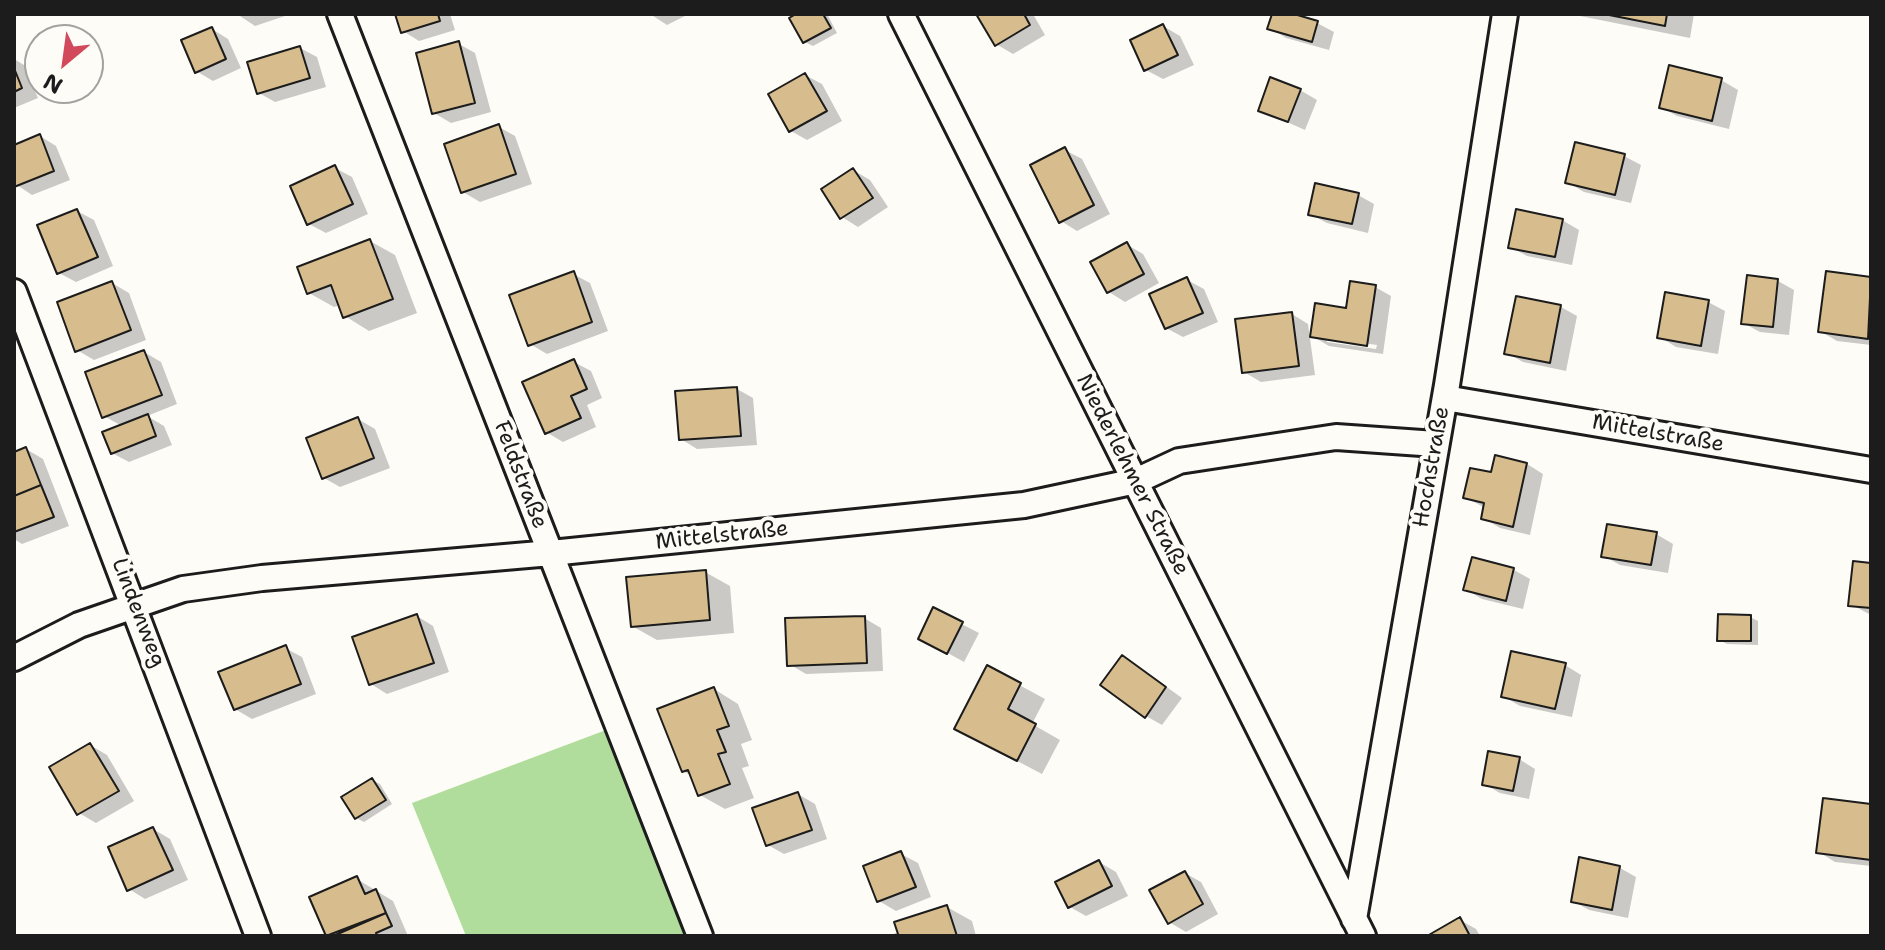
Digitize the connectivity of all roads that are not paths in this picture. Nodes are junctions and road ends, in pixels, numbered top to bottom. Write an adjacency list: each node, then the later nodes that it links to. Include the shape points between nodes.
1 (340, 14): 9 (street, Feldstraße)
2 (901, 14): 8 (street, Niederlehmer Straße)
3 (1505, 14): 5 (street, Hochstraße)
4 (14, 292): 10 (street, Lindenweg)
5 (1445, 398): 6 (street, Hochstraße); 7 (street, Mittelstraße)
6 (1436, 444): 8 (street, Mittelstraße, via 1336,437 1179,461); 12 (street, Hochstraße)
7 (1871, 470)
8 (1136, 481): 9 (street, Mittelstraße, via 1024,505); 12 (street, Niederlehmer Straße)
9 (551, 553): 10 (street, Mittelstraße, via 262,578 183,589); 14 (street, Feldstraße)
10 (135, 604): 11 (street, Mittelstraße); 13 (street, Lindenweg)
11 (14, 658)
12 (1359, 927)
13 (258, 936)
14 (700, 936)

